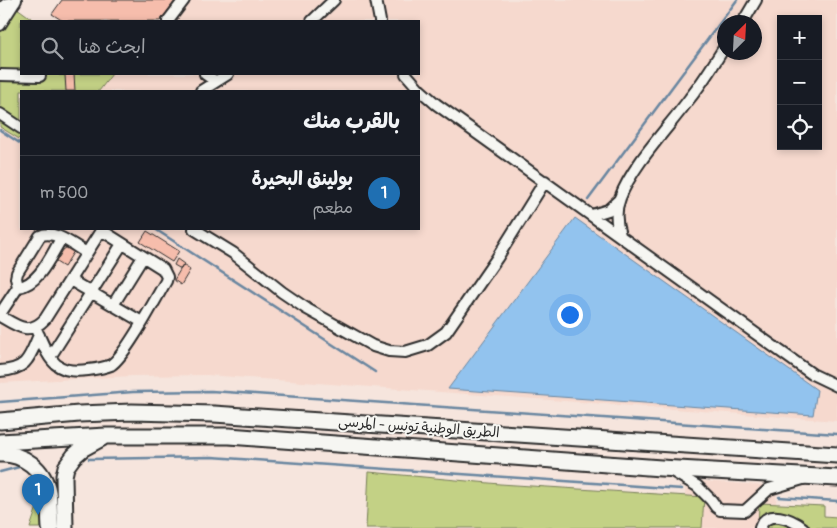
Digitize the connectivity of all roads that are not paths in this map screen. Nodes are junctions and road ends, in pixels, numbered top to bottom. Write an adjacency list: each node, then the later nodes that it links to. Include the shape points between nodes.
1 (184, 0): 8 (lane)
2 (334, 0): 9 (lane)
3 (376, 0): 10 (lane)
4 (756, 0): 7 (lane)
5 (16, 1): 6 (lane); 11 (lane)
6 (0, 10)
7 (747, 15)
8 (169, 20)
9 (313, 20)
10 (380, 20)
11 (0, 25)
12 (717, 59): 25 (lane, via 636,169)
13 (0, 75): 17 (lane)
14 (206, 75): 18 (lane)
15 (226, 75): 18 (lane)
16 (407, 75): 20 (lane)
17 (40, 79)
18 (215, 81): 19 (lane)
19 (202, 90)
20 (420, 90)
21 (420, 90): 24 (lane)
22 (0, 114): 23 (lane)
23 (20, 126)
24 (545, 181): 26 (lane); 29 (lane, via 446,332 428,346 405,352 373,346 307,309 233,253)
25 (619, 199): 26 (lane, via 608,210); 30 (lane, via 617,220)
26 (592, 215): 30 (lane)
27 (101, 230): 33 (lane)
28 (103, 230): 32 (lane)
29 (196, 230)
30 (620, 235): 44 (lane, via 812,374)
31 (61, 239): 33 (lane); 36 (lane, via 36,279); 36 (lane, via 50,234 36,240 17,273)
32 (122, 244): 34 (lane); 37 (lane)
33 (87, 253): 35 (lane)
34 (143, 257): 38 (lane); 40 (lane, via 163,270 167,277)
35 (70, 280): 37 (lane); 41 (lane)
36 (18, 287): 39 (lane)
37 (91, 292): 38 (lane); 42 (lane)
38 (113, 305): 40 (lane)
39 (0, 315): 41 (lane, via 22,328)
40 (142, 322): 42 (lane, via 123,353 110,365 68,371)
41 (37, 331): 42 (lane); 43 (lane, via 26,363 14,370)
42 (50, 357)
43 (0, 371)
44 (837, 386)
45 (5, 419): 49 (highway, الطريق الوطنية تونس - المرسى, via 132,412 214,414)
46 (106, 436): 47 (highway, الطريق الوطنية تونس - المرسى); 50 (highway, الطريق الوطنية تونس - المرسى, via 229,436); 54 (highway, via 82,449 66,467)
47 (0, 442)
48 (0, 454): 53 (highway, via 28,461 45,480)
49 (837, 455)
50 (662, 468): 51 (highway, الطريق الوطنية تونس - المرسى); 51 (lane, via 696,486 720,510 745,511 769,489)
51 (812, 476): 52 (highway, الطريق الوطنية تونس - المرسى)
52 (837, 478)
53 (50, 528)
54 (66, 528)
55 (760, 528): 56 (lane, via 768,519 776,517 787,518)
56 (802, 528)

